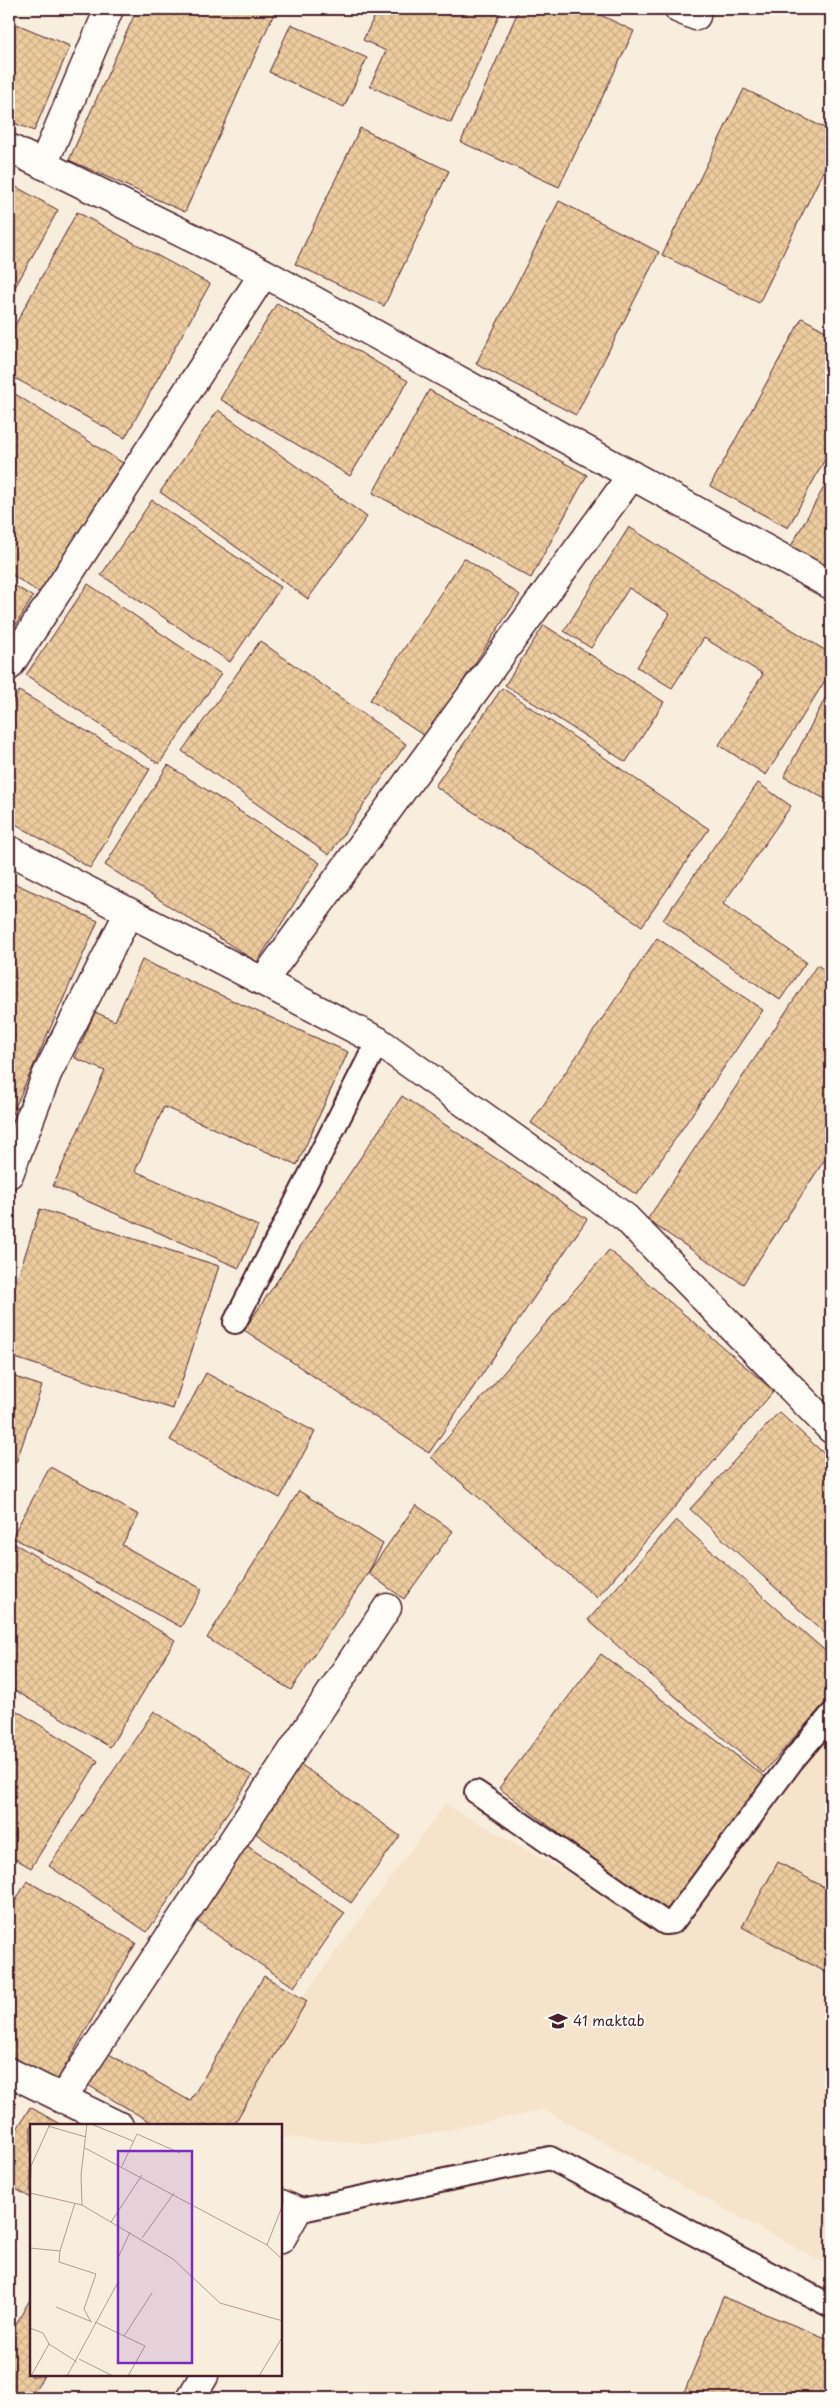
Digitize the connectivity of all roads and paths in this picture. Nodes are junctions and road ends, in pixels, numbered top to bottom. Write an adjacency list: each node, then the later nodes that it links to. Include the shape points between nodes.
1 (109, 9): 3 (street)
2 (9, 148): 3 (street)
3 (43, 165): 4 (street)
4 (264, 273): 5 (street); 7 (street)
5 (632, 475): 6 (street); 10 (street)
6 (831, 585)
7 (9, 666)
8 (9, 850): 9 (street)
9 (129, 912): 10 (street); 12 (street, via 46,1074)
10 (263, 981): 11 (street)
11 (378, 1040): 13 (lane); 14 (street, via 626,1218)
12 (9, 1174)
13 (235, 1322)
14 (831, 1429)
15 (387, 1608): 19 (street)
16 (831, 1715): 17 (lane, via 792,1761 673,1922 665,1923)
17 (476, 1792)
18 (9, 2072): 19 (street)
19 (62, 2099): 20 (street)
20 (114, 2124)
21 (289, 2207): 22 (street); 23 (lane, via 550,2158)
22 (282, 2235)
23 (831, 2306)
24 (203, 2377): 25 (street)
25 (191, 2398)

